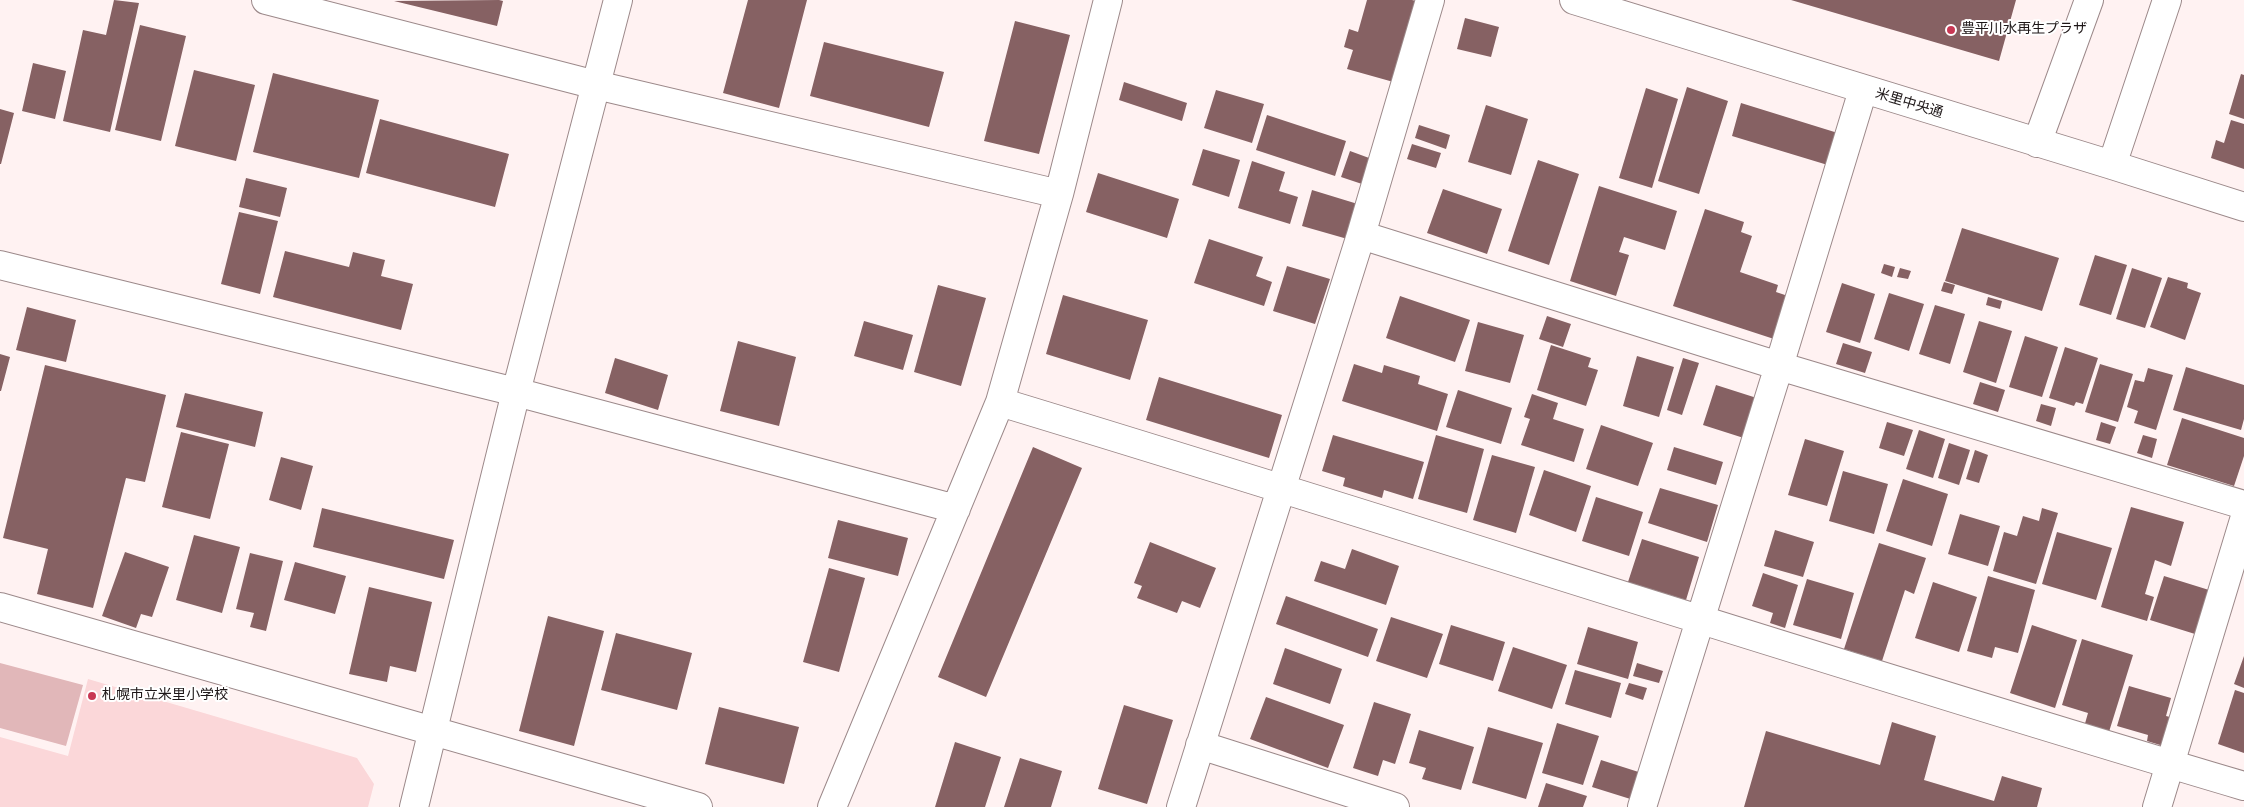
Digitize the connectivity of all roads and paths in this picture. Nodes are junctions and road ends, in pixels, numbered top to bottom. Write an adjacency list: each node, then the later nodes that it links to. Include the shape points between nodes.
1 (266, 0): 8 (street)
2 (618, 0): 8 (street)
3 (1108, 0): 12 (street)
4 (1430, 0): 14 (street)
5 (1574, 0): 9 (street, 米里中央通)
6 (2089, 0): 10 (street)
7 (2166, 0): 11 (street)
8 (596, 85): 12 (street); 17 (street)
9 (1863, 90): 10 (street, 米里中央通); 16 (street)
10 (2037, 143): 11 (street, 米里中央通)
11 (2112, 164): 13 (street, 米里中央通)
12 (1059, 194): 18 (street)
13 (2244, 207)
14 (1360, 235): 16 (street); 19 (street)
15 (0, 264): 17 (street)
16 (1779, 366): 20 (street); 24 (street)
17 (516, 392): 21 (street); 25 (street)
18 (1000, 402): 19 (street); 21 (street)
19 (1281, 487): 24 (street); 26 (street)
20 (2244, 505)
21 (956, 509): 31 (street)
22 (2244, 520): 27 (street)
23 (0, 607): 25 (street)
24 (1701, 620): 27 (street); 34 (street)
25 (434, 733): 29 (street); 30 (street)
26 (1200, 745): 32 (street); 33 (street)
27 (2171, 764): 28 (street); 35 (street)
28 (2244, 786)
29 (414, 807)
30 (698, 807)
31 (832, 807)
32 (1181, 807)
33 (1394, 807)
34 (1642, 807)
35 (2157, 807)

